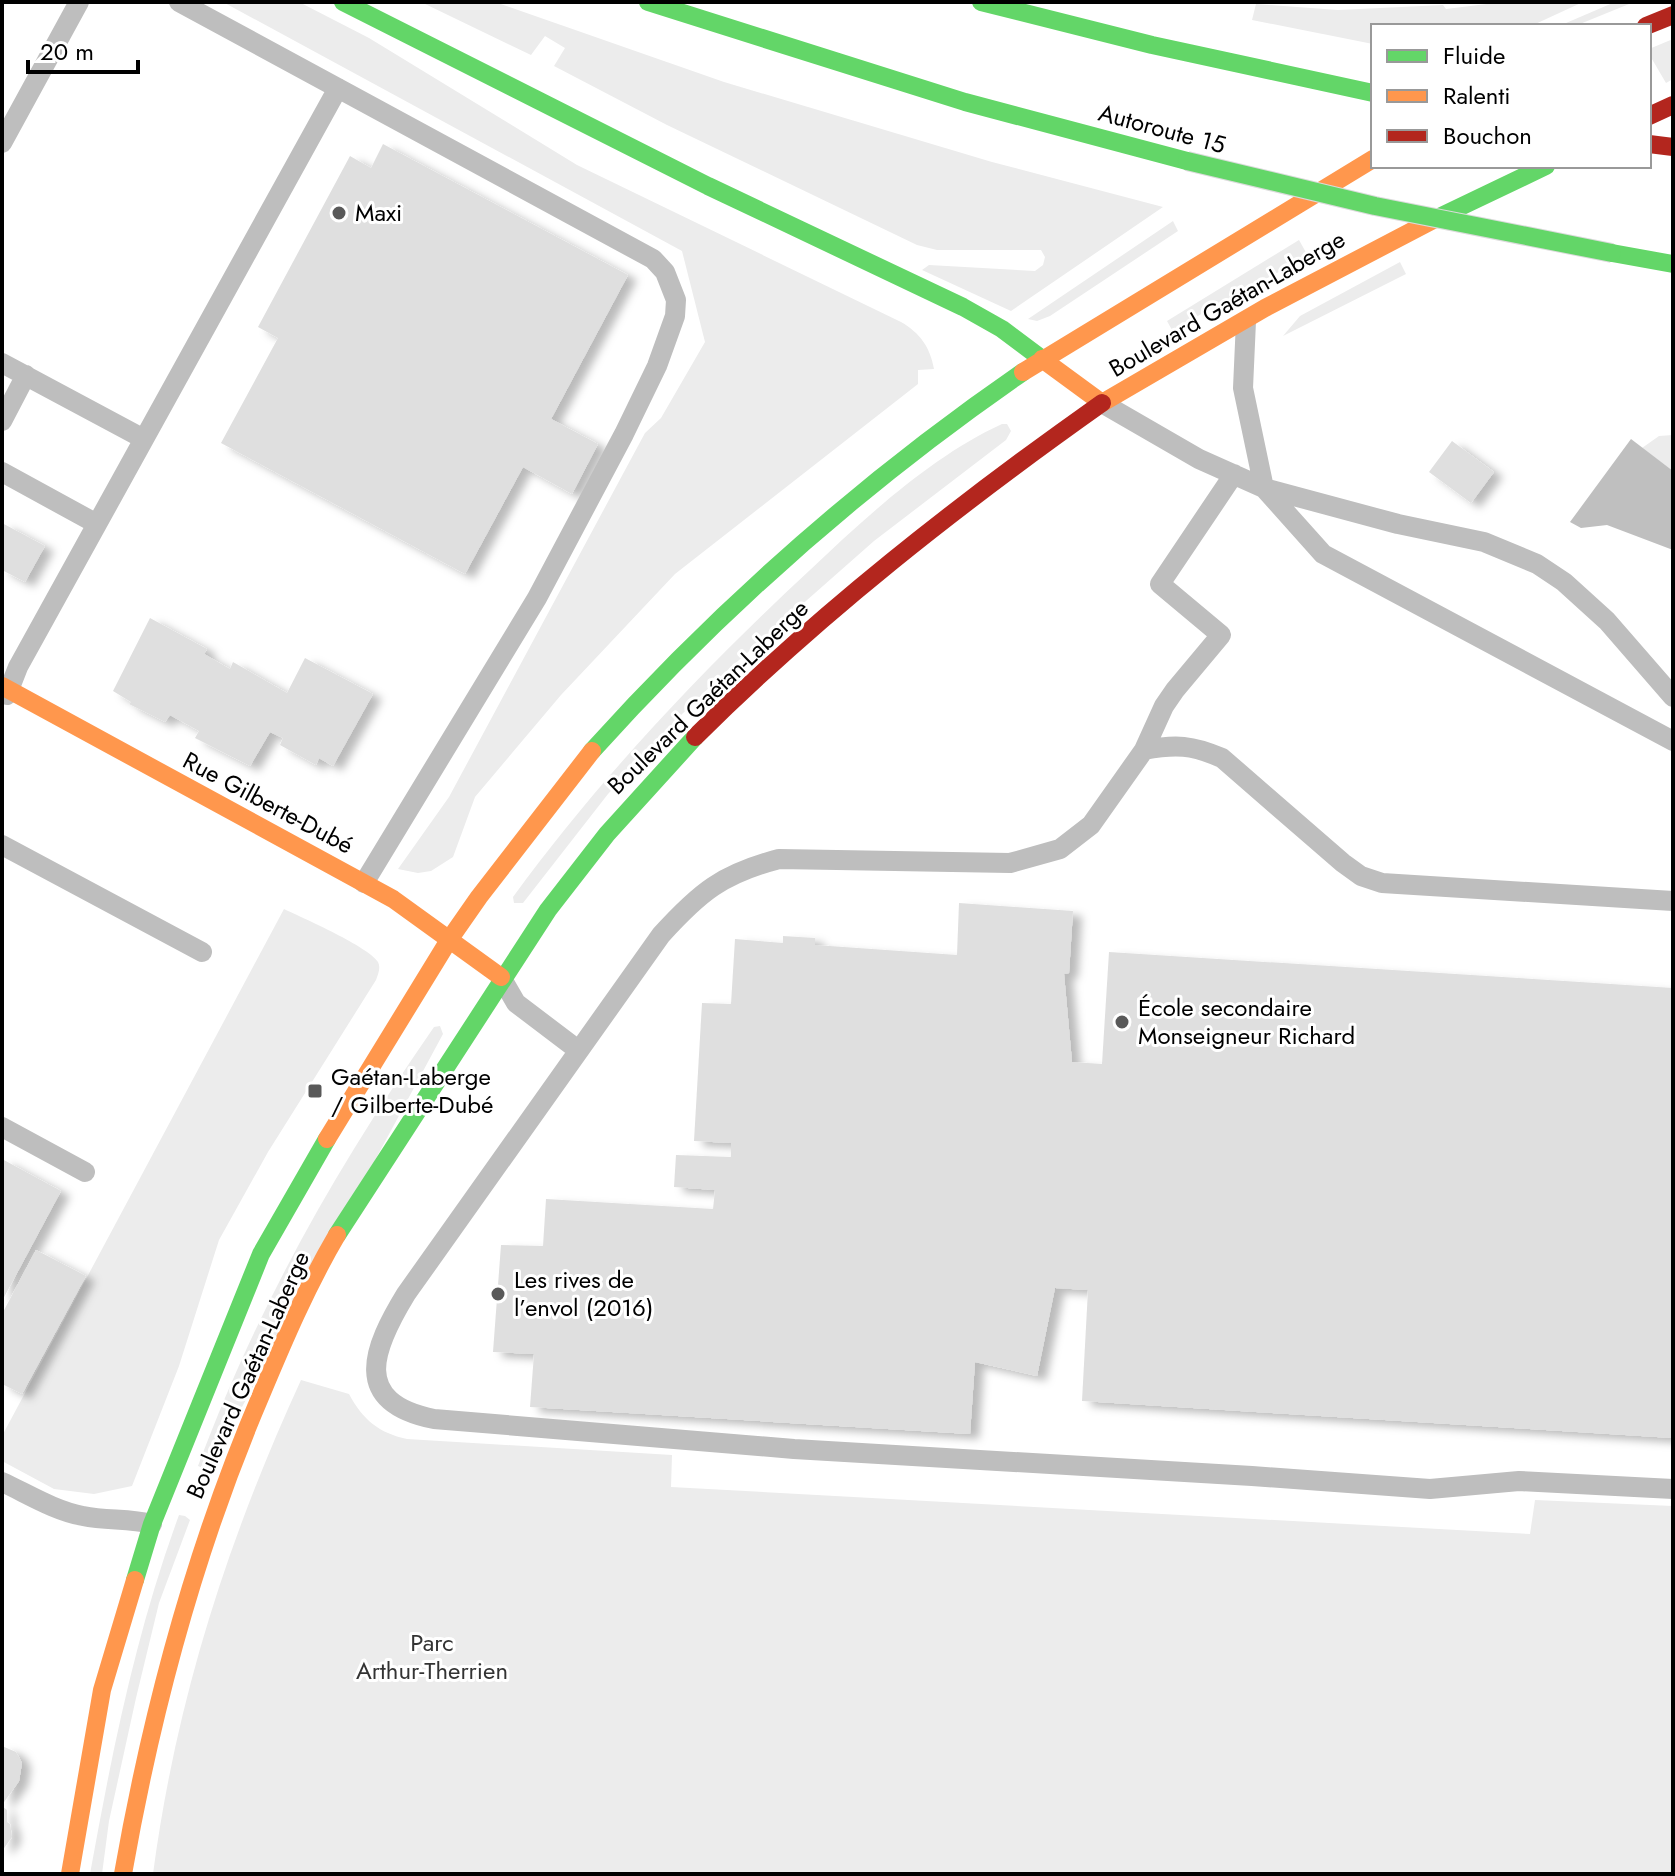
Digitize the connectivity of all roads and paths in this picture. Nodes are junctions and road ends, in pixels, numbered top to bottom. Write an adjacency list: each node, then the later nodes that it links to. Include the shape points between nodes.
1 (79, 2): 12 (lane)
2 (179, 2): 8 (lane)
3 (343, 2): 19 (main road, via 963,307)
4 (648, 2): 17 (main road, Autoroute 15, bridge, via 965,102 1187,161 1375,206)
5 (981, 2): 9 (main road)
6 (1673, 15): 7 (main road)
7 (1651, 24)
8 (338, 88): 24 (lane); 34 (lane, via 653,259 665,272 676,300 657,366 537,598)
9 (1371, 93)
10 (1673, 105): 11 (main road)
11 (1651, 115)
12 (2, 143)
13 (1651, 144): 14 (main road)
14 (1673, 147)
15 (1371, 160): 19 (main road, Boulevard Gaétan-Laberge)
16 (1542, 168): 18 (main road, Boulevard Gaétan-Laberge)
17 (1673, 264)
18 (1246, 317): 22 (main road, Boulevard Gaétan-Laberge); 27 (lane, via 1244,400)
19 (1042, 359): 22 (main road); 36 (main road, Boulevard Gaétan-Laberge, via 920,447 722,616 583,762)
20 (2, 363): 21 (lane)
21 (26, 375): 23 (lane); 24 (lane)
22 (1102, 403): 26 (lane); 38 (main road, Boulevard Gaétan-Laberge, via 906,548 739,694 621,816)
23 (2, 421)
24 (144, 439): 28 (lane)
25 (2, 472): 28 (lane)
26 (1234, 474): 27 (lane); 32 (lane, via 1160,584 1221,635 1169,698)
27 (1264, 488): 30 (lane, via 1484,542 1537,564 1607,621); 31 (lane, via 1323,554)
28 (97, 524): 29 (lane)
29 (5, 694): 34 (main road, Rue Gilberte-Dubé)
30 (1673, 697)
31 (1673, 741)
32 (1144, 750): 35 (lane, via 1197,747 1222,758 1343,863 1382,883); 39 (lane, via 1091,825 1060,849 1010,863 779,859 712,885 661,935)
33 (2, 845): 37 (lane)
34 (364, 883): 36 (main road, Rue Gilberte-Dubé)
35 (1673, 901)
36 (449, 940): 38 (main road, Rue Gilberte-Dubé); 44 (main road, Boulevard Gaétan-Laberge, via 274,1229 175,1484)
37 (202, 952)
38 (501, 977): 39 (lane, via 516,1003); 46 (main road, Boulevard Gaétan-Laberge, via 312,1278 211,1496 151,1727)
39 (578, 1050): 43 (lane, via 385,1328 375,1357 377,1380 387,1399 409,1414 794,1449 1430,1489 1519,1481)
40 (2, 1127): 41 (lane)
41 (85, 1172)
42 (2, 1482): 44 (lane, via 80,1516)
43 (1673, 1489)
44 (152, 1524): 45 (main road, Boulevard Gaétan-Laberge, via 102,1690)
45 (70, 1874)
46 (123, 1874)

